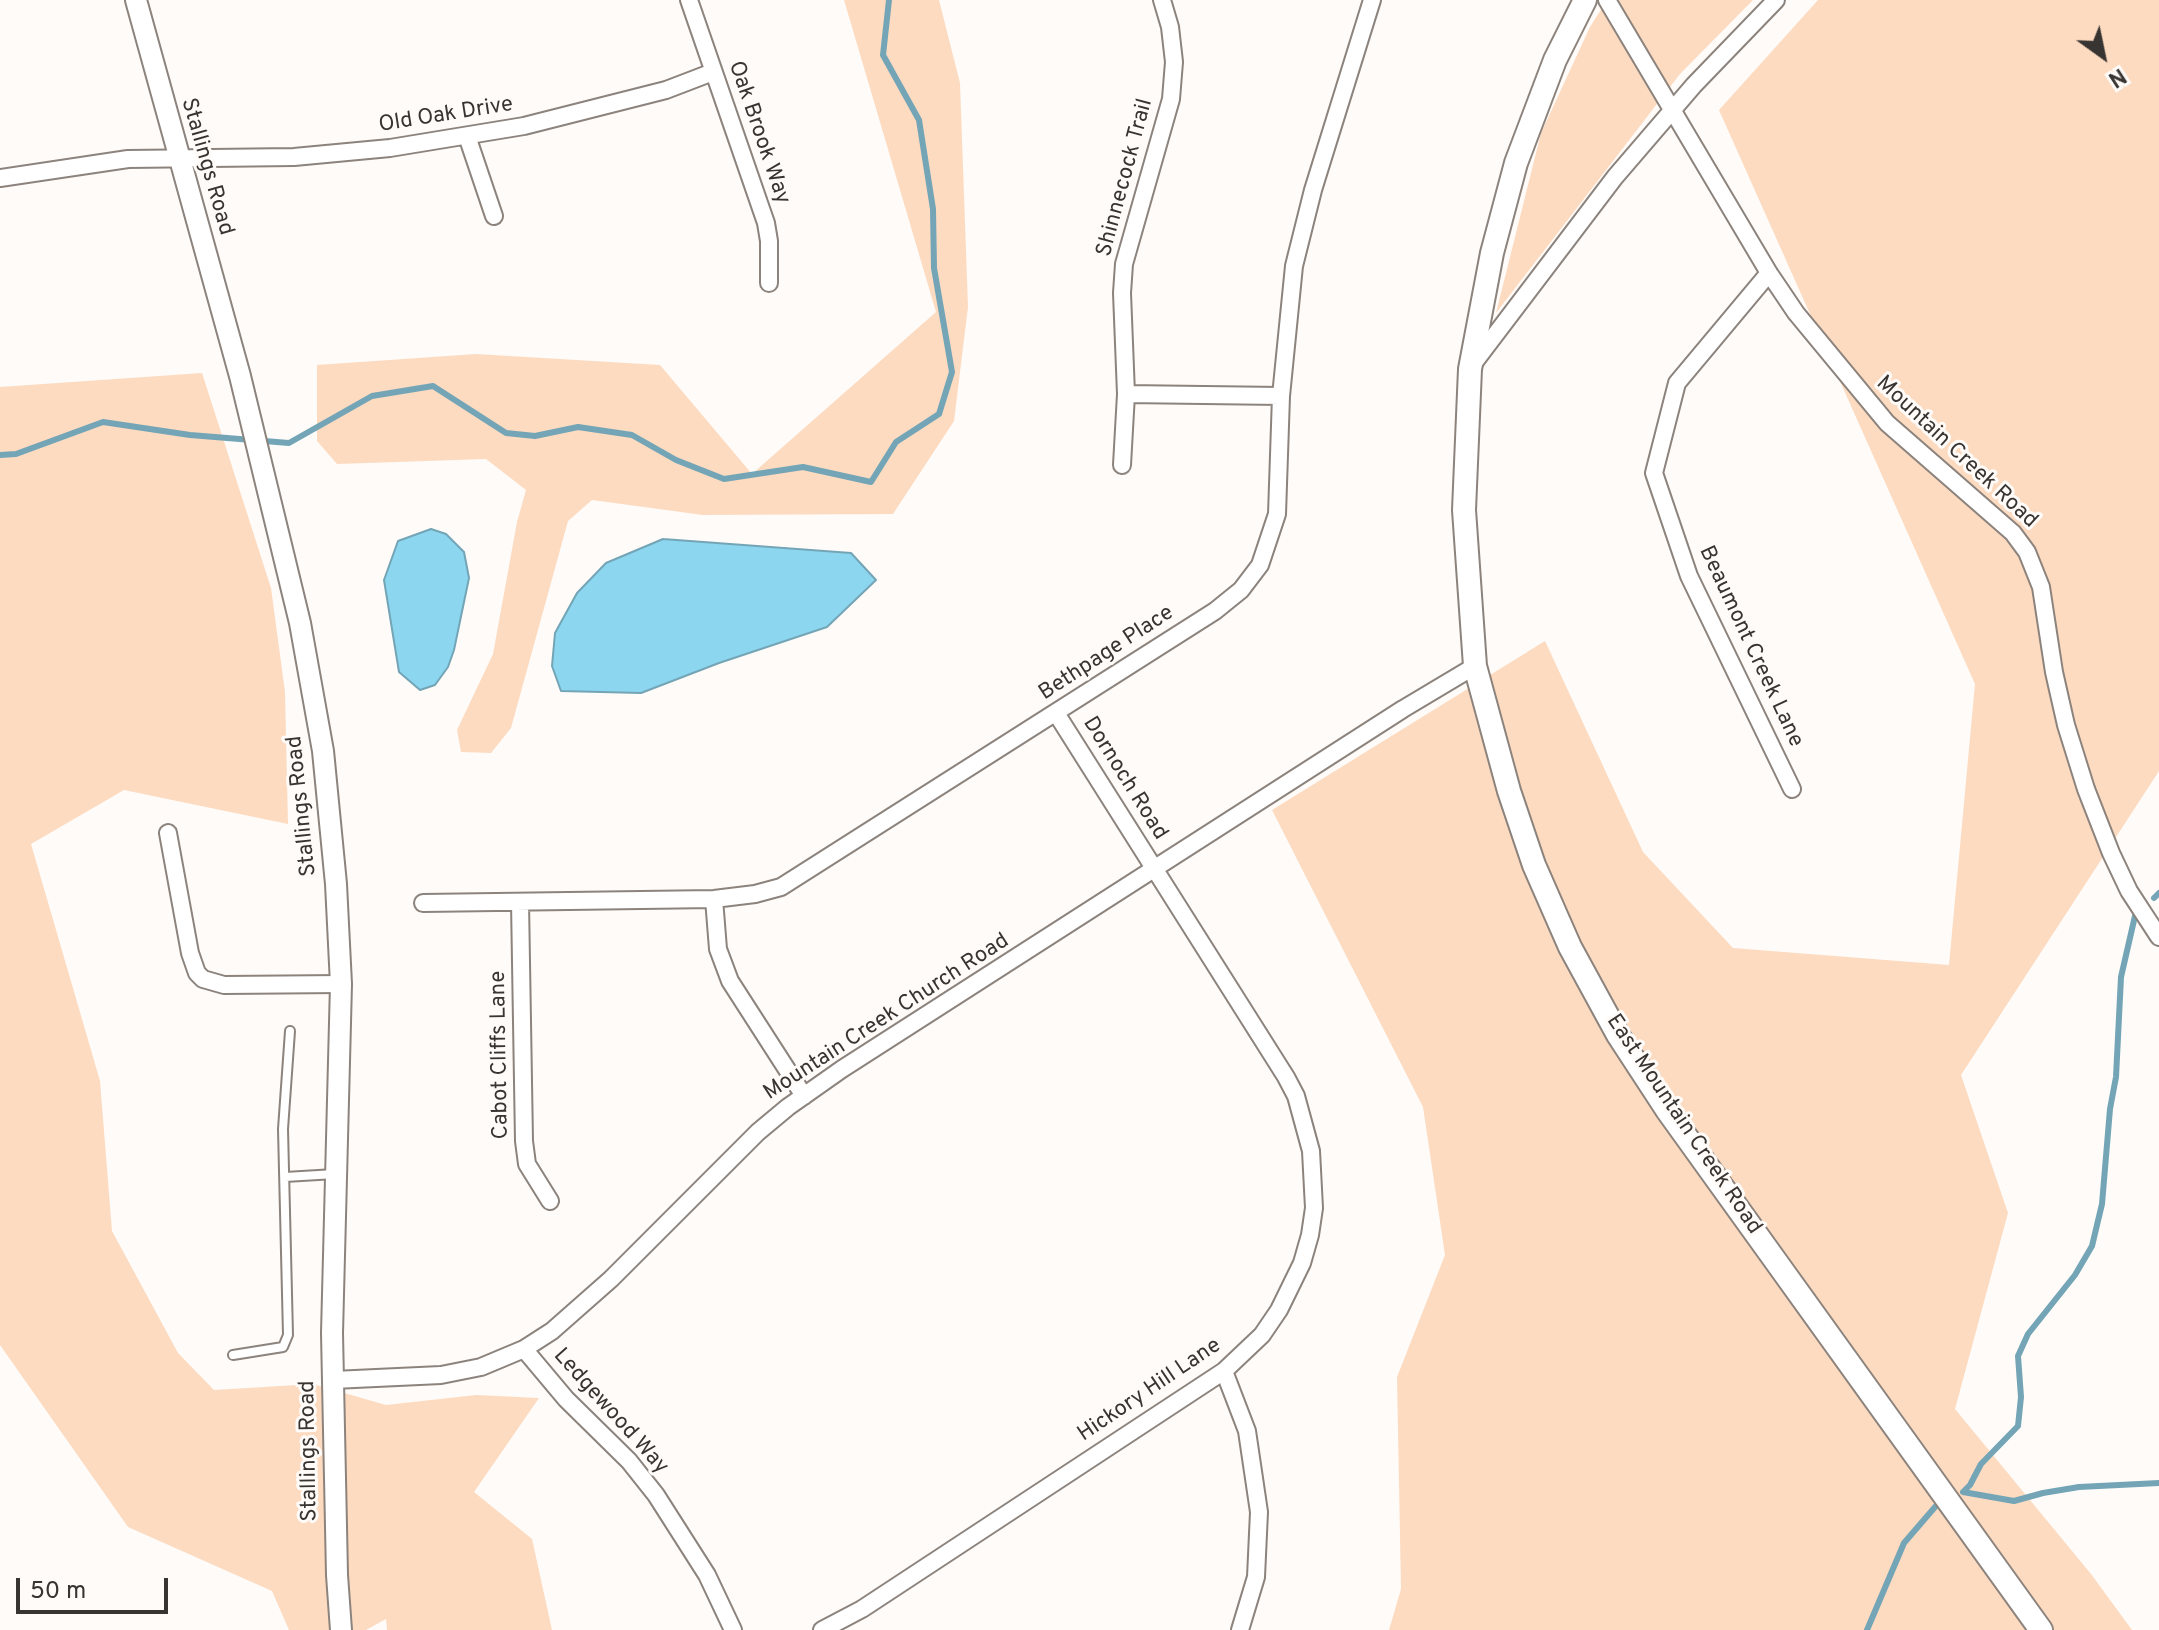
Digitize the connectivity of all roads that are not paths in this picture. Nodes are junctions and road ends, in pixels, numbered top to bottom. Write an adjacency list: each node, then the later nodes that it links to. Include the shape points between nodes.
1 (136, 0): 11 (street, Stallings Road)
2 (689, 0): 8 (street, Oak Brook Way)
3 (1162, 0): 17 (street, Shinnecock Trail, via 1174,62 1171,99 1124,264)
4 (1372, 0): 18 (street, Bethpage Place, via 1301,234)
5 (1585, 0): 16 (main road, East Mountain Creek Road, via 1555,60 1516,163)
6 (1607, 0): 9 (street, Mountain Creek Road)
7 (1776, 0): 9 (street)
8 (713, 72): 10 (street, Old Oak Drive, via 620,103); 15 (street, Oak Brook Way, via 766,223)
9 (1672, 111): 14 (street, Mountain Creek Road); 16 (street, via 1615,177)
10 (467, 136): 11 (street, Old Oak Drive, via 294,157); 13 (street)
11 (178, 159): 12 (street, Old Oak Drive, via 128,159); 29 (street, Stallings Road, via 240,376 300,623 323,751)
12 (0, 178)
13 (494, 216)
14 (1769, 273): 22 (street, Beaumont Creek Lane, via 1677,383 1654,473 1689,576); 28 (street, Mountain Creek Road, via 1826,352 1887,423 2013,533 2027,552 2041,587 2054,672 2086,789 2123,878)
15 (769, 283)
16 (1470, 369): 20 (main road, East Mountain Creek Road, via 1464,510)
17 (1126, 394): 18 (street); 19 (street, Shinnecock Trail)
18 (1281, 396): 21 (street, Bethpage Place, via 1277,514 1260,565 1215,611)
19 (1122, 465)
20 (1475, 666): 24 (street, Mountain Creek Church Road); 43 (main road, East Mountain Creek Road, via 1534,865 1570,947 1618,1035)
21 (1056, 713): 24 (street, Dornoch Road); 25 (street, Bethpage Place, via 781,887)
22 (1792, 789)
23 (168, 833): 29 (street, via 190,953 203,979 224,985)
24 (1156, 869): 31 (street, Mountain Creek Church Road); 37 (street, Hickory Hill Lane, via 1286,1077 1311,1151 1314,1208 1302,1263 1262,1335)
25 (714, 899): 26 (street, Bethpage Place); 31 (street, via 718,949 727,973)
26 (520, 902): 27 (street, Bethpage Place); 34 (street, Cabot Cliffs Lane, via 524,1141 527,1164)
27 (423, 903)
28 (2159, 937)
29 (341, 984): 32 (street, Stallings Road)
30 (290, 1031): 33 (lane)
31 (804, 1096): 35 (street, Mountain Creek Church Road, via 758,1132 611,1279)
32 (336, 1174): 33 (lane); 38 (street, Stallings Road)
33 (285, 1177): 36 (lane, via 288,1335 283,1347)
34 (550, 1201)
35 (524, 1349): 38 (street, Mountain Creek Church Road, via 481,1367 441,1375); 40 (street, Ledgewood Way, via 656,1495 707,1575)
36 (233, 1355)
37 (1224, 1371): 41 (street, Hickory Hill Lane, via 862,1609); 42 (street, via 1247,1431 1259,1512 1256,1577)
38 (333, 1380): 39 (street, Stallings Road)
39 (341, 1630)
40 (733, 1630)
41 (822, 1630)
42 (1240, 1630)
43 (2041, 1630)

